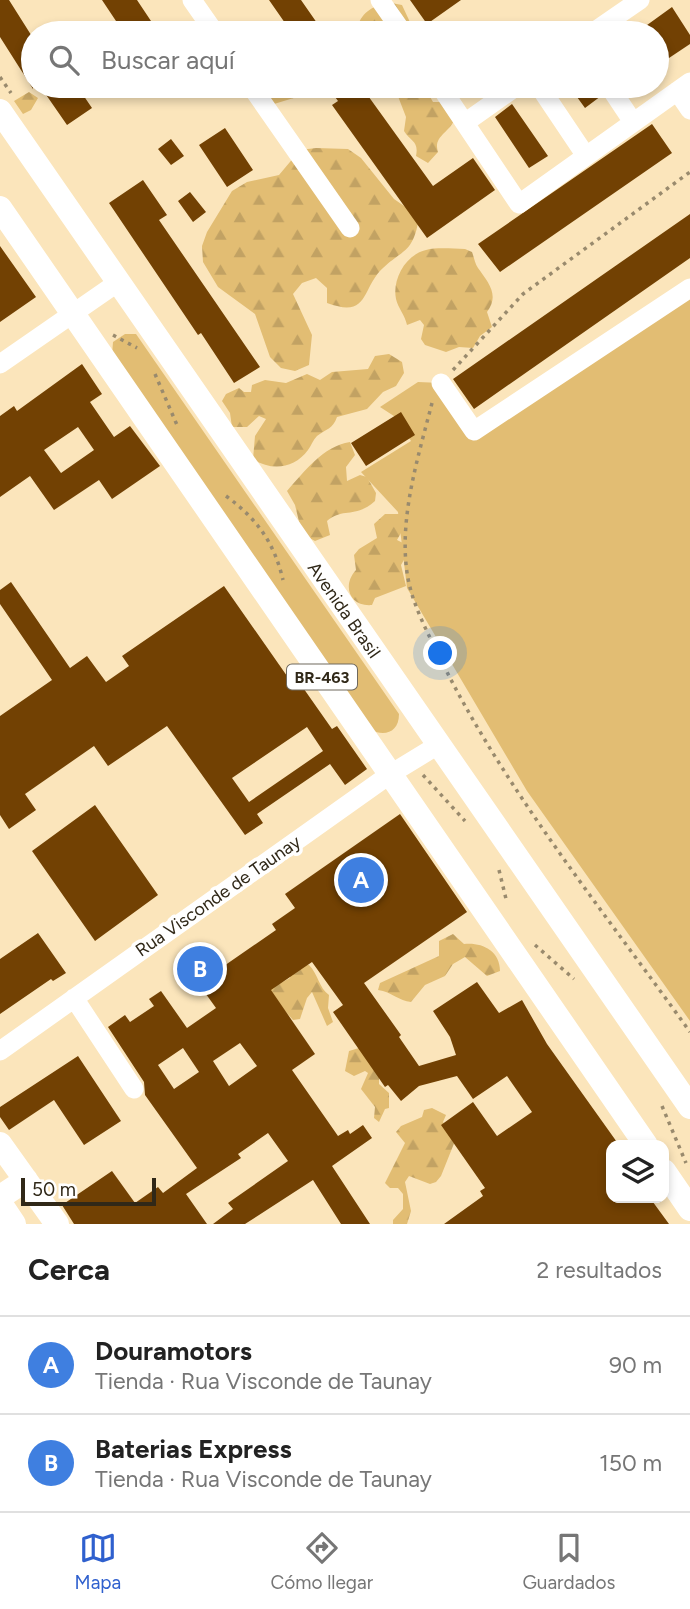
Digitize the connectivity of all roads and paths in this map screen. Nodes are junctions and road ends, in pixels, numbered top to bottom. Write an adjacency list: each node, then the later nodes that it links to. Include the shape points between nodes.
1 (192, 0): 4 (street)
2 (380, 0): 5 (street)
3 (640, 0): 6 (street)
4 (207, 21)
5 (395, 21)
6 (609, 21)
7 (684, 86): 8 (street); 15 (street)
8 (669, 97)
9 (259, 98): 22 (street)
10 (449, 98): 17 (street)
11 (500, 98): 17 (street)
12 (547, 98): 19 (street)
13 (617, 98): 18 (street)
14 (667, 98): 18 (street)
15 (690, 110)
16 (0, 111): 23 (main road, Avenida Brasil / BR-463)
17 (466, 122): 19 (street, via 519,204)
18 (633, 122): 19 (street)
19 (586, 156)
20 (690, 172): 30 (path, via 523,294)
21 (0, 208): 25 (main road, BR-463)
22 (351, 228)
23 (117, 283): 25 (street); 34 (main road, Avenida Brasil / BR-463)
24 (690, 288): 30 (street, via 474,431)
25 (75, 313): 28 (street); 36 (main road, BR-463)
26 (108, 333): 27 (path)
27 (140, 350)
28 (0, 364)
29 (154, 368): 31 (path)
30 (441, 383): 43 (path, via 409,499 406,563 413,603 497,761)
31 (179, 430)
32 (220, 492): 33 (path, via 244,509 264,532)
33 (285, 586)
34 (438, 745): 35 (street, Rua Visconde de Taunay); 47 (main road, Avenida Brasil / BR-463)
35 (412, 761): 36 (street, Rua Visconde de Taunay); 37 (path)
36 (389, 775): 42 (street, Rua Visconde de Taunay); 48 (main road, BR-463)
37 (469, 826)
38 (497, 867): 39 (path)
39 (508, 911)
40 (531, 941): 41 (path)
41 (578, 985)
42 (74, 998): 44 (street, Rua Visconde de Taunay); 45 (street)
43 (690, 1032)
44 (0, 1051)
45 (134, 1089)
46 (659, 1100): 50 (path)
47 (690, 1107)
48 (643, 1140)
49 (0, 1144): 52 (main road)
50 (690, 1172)
51 (669, 1178): 55 (main road)
52 (26, 1180): 53 (main road); 57 (main road)
53 (0, 1198)
54 (0, 1203): 56 (main road)
55 (690, 1209)
56 (14, 1224)
57 (57, 1224)

